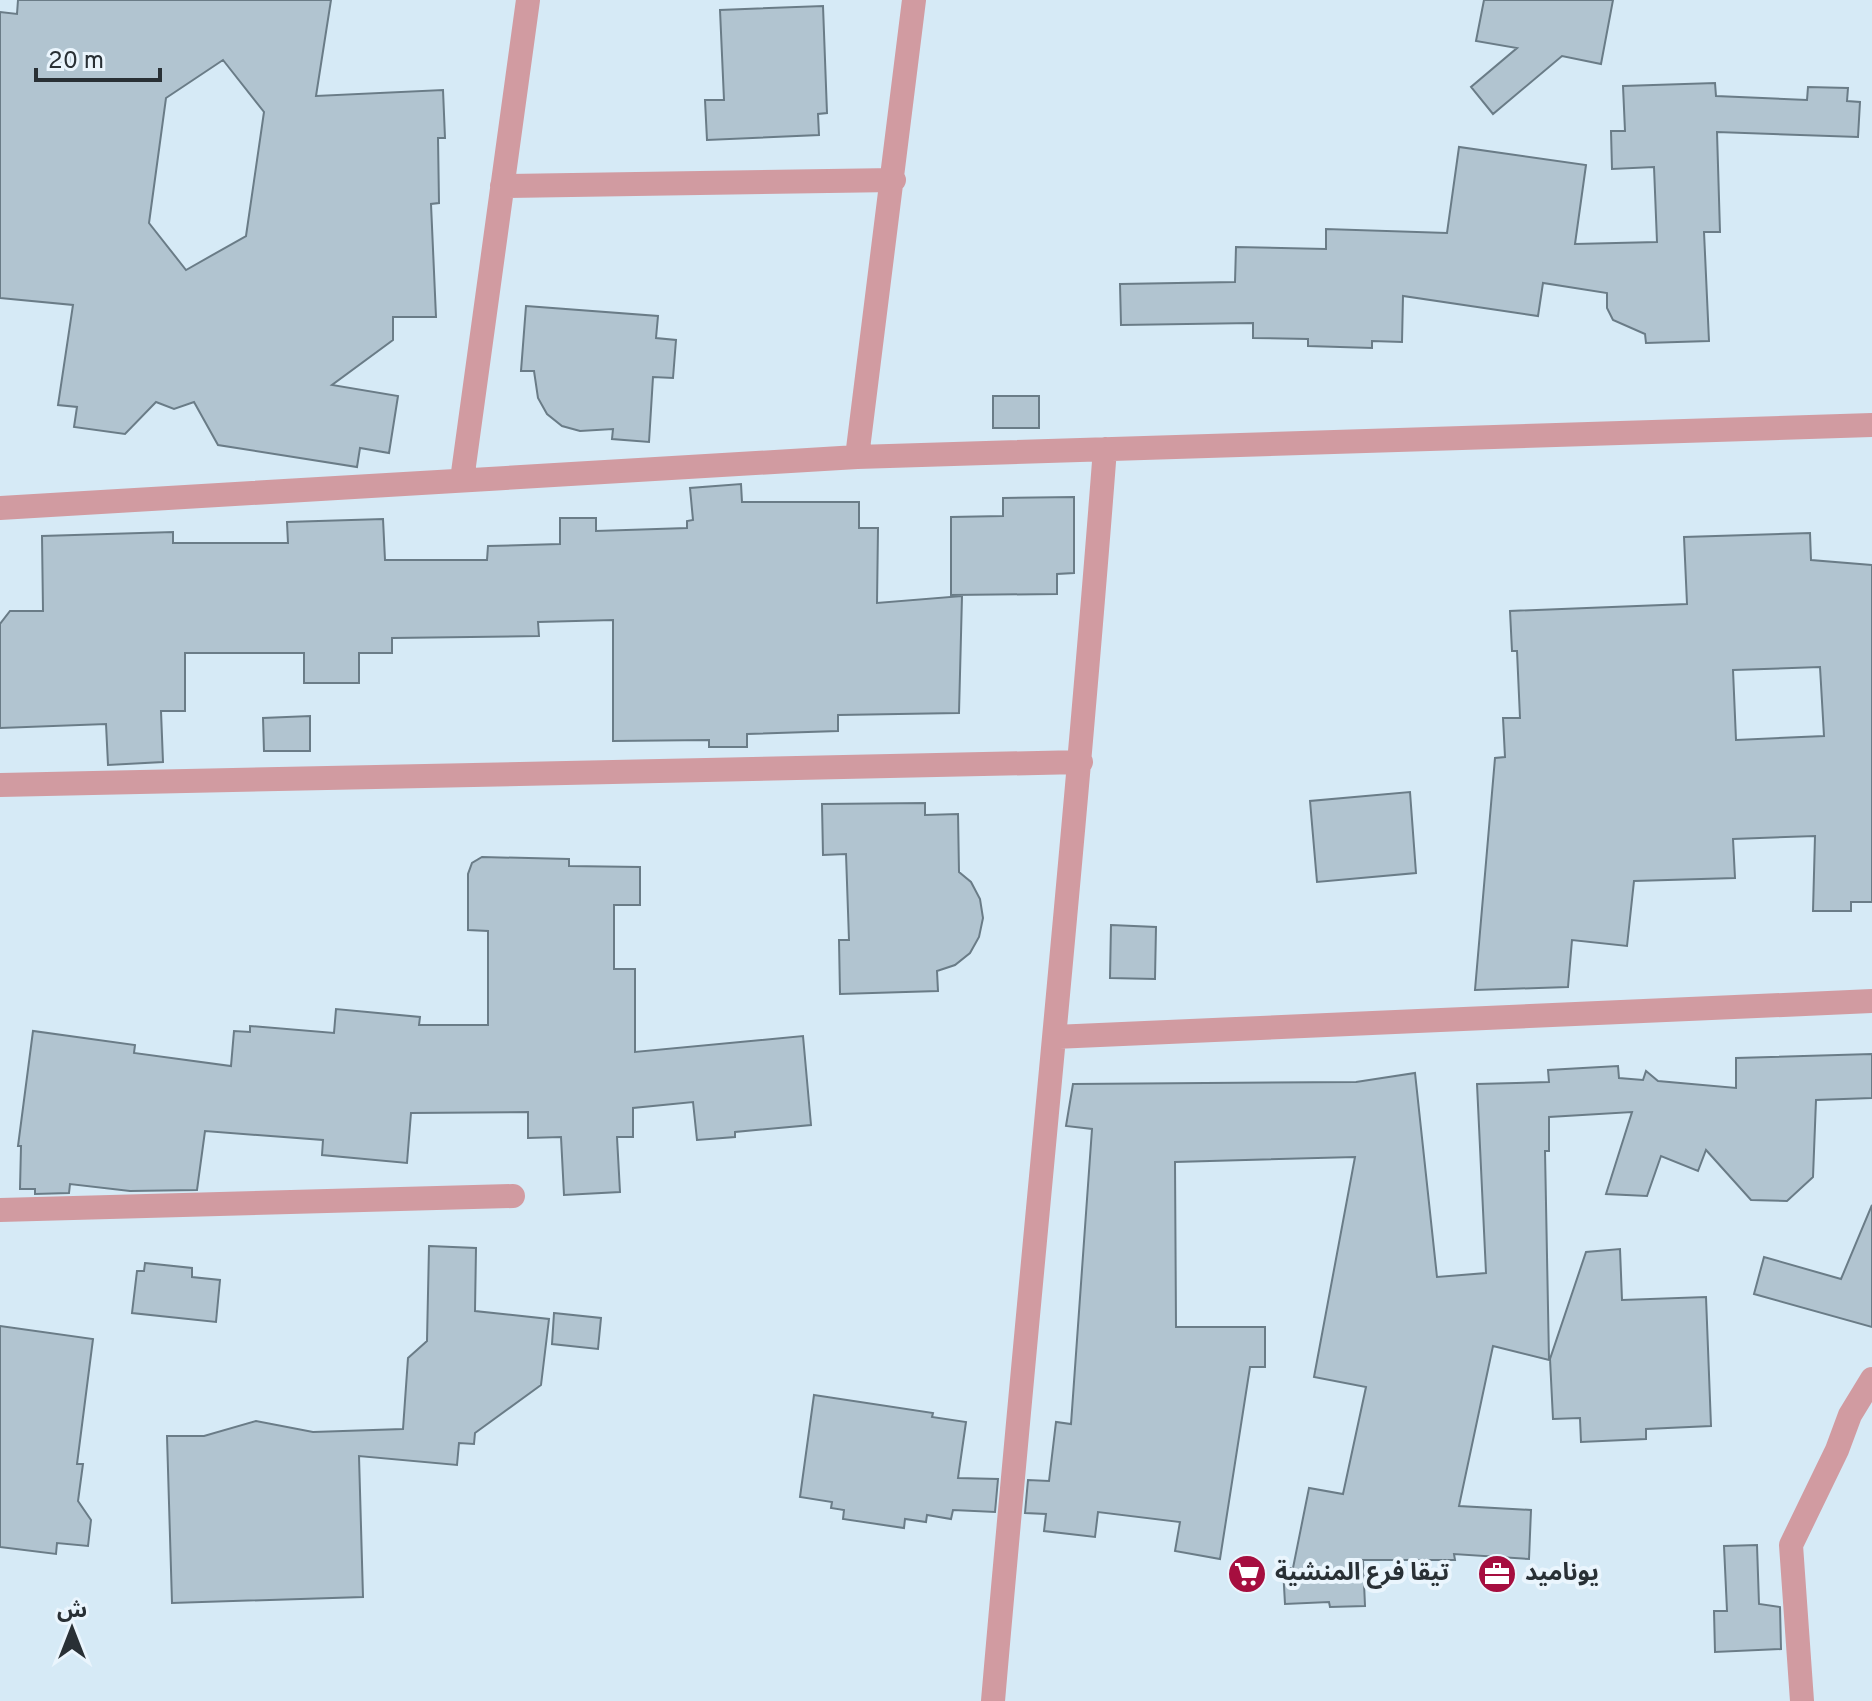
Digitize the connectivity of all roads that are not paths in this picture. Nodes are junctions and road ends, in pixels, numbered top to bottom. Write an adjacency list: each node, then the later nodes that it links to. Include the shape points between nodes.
1 (528, 0): 4 (street)
2 (914, 0): 3 (street)
3 (894, 180): 4 (street); 7 (street)
4 (502, 186): 8 (street)
5 (1872, 425): 6 (street)
6 (1105, 449): 7 (street); 10 (street)
7 (857, 457): 8 (street)
8 (462, 480): 9 (street)
9 (0, 508)
10 (1081, 762): 11 (street); 13 (street)
11 (0, 785)
12 (1872, 1001): 13 (street)
13 (1054, 1037): 17 (street)
14 (513, 1196): 15 (street)
15 (0, 1210)
16 (1872, 1379): 18 (street, via 1791,1545)
17 (993, 1701)
18 (1802, 1701)

